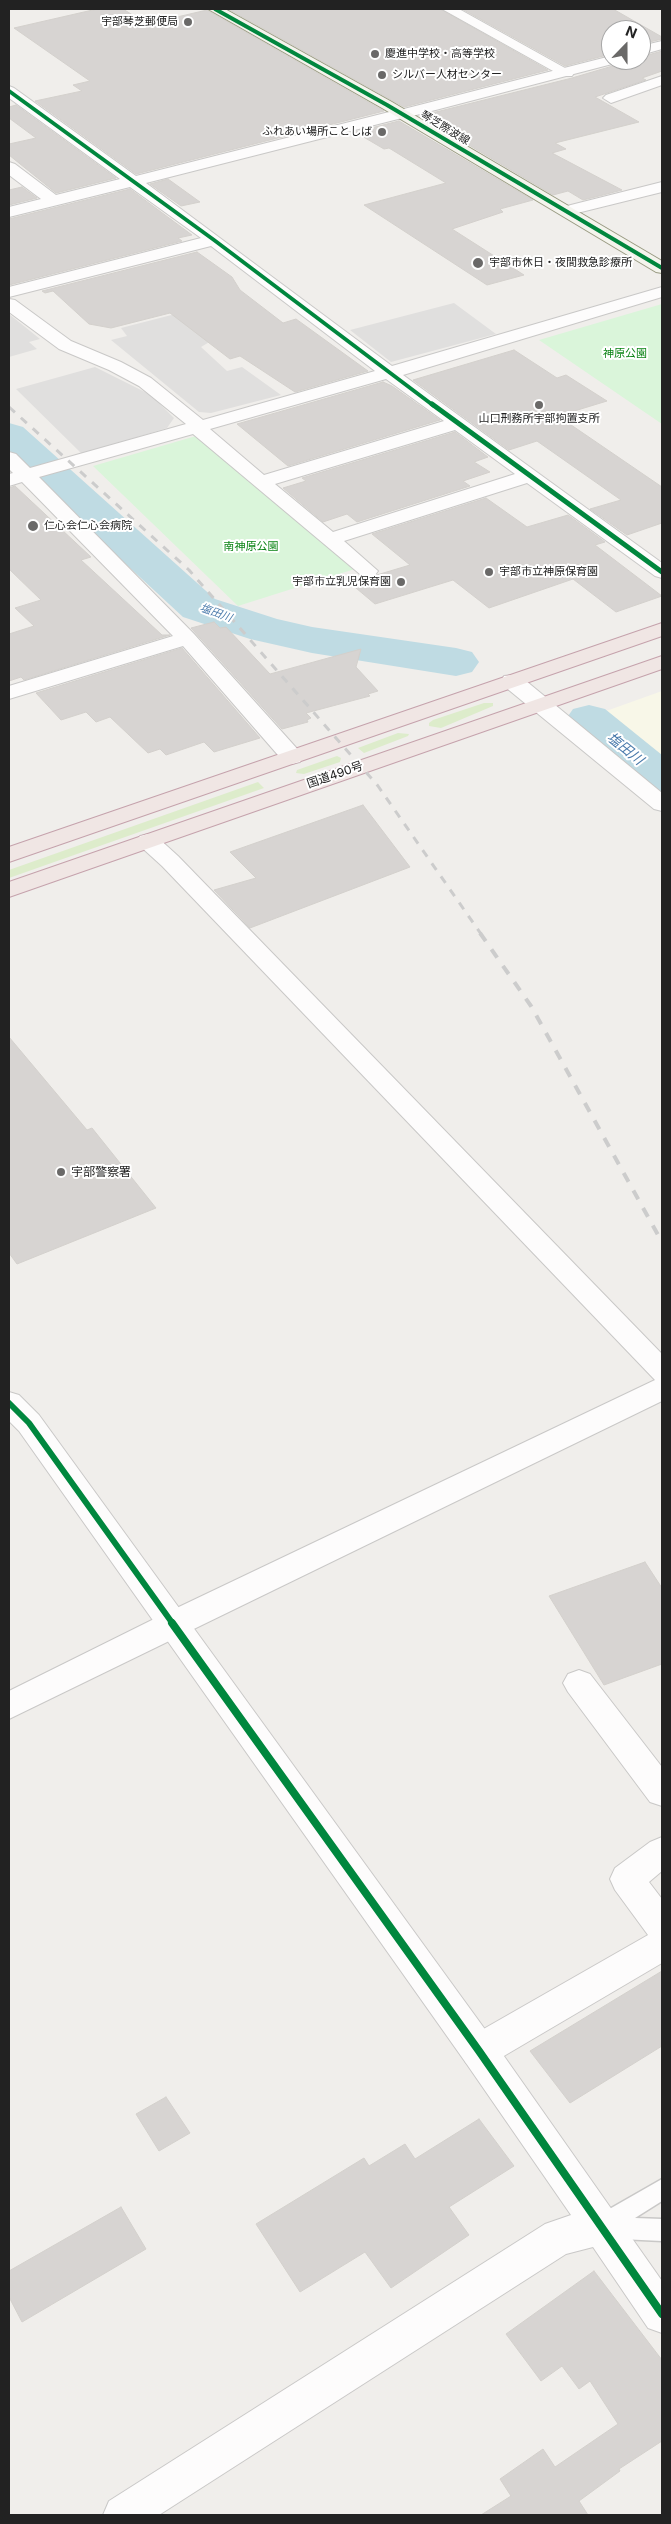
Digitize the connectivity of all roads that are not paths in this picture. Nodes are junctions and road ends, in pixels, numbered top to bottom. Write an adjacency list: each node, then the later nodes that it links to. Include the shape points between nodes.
1 (215, 9): 8 (main road, 琴芝際波線)
2 (455, 10): 4 (street)
3 (601, 63): 4 (street)
4 (567, 73): 8 (street)
5 (662, 80): 7 (street)
6 (9, 91): 10 (street)
7 (611, 98)
8 (401, 114): 10 (street); 13 (main road, 琴芝際波線)
9 (9, 167): 12 (street)
10 (133, 181): 12 (street); 15 (street)
11 (662, 187): 13 (street)
12 (52, 200): 14 (street)
13 (565, 211): 16 (main road, 琴芝際波線)
14 (9, 212)
15 (214, 240): 17 (street); 20 (street)
16 (662, 268)
17 (9, 292)
18 (662, 292): 20 (street)
19 (9, 304): 22 (street, via 65,345 145,382)
20 (389, 373): 21 (street); 22 (street)
21 (458, 422): 25 (street); 26 (street)
22 (199, 426): 24 (street); 26 (street, via 202,434)
23 (9, 458): 24 (street)
24 (24, 476): 31 (street)
25 (530, 476): 27 (street); 29 (street)
26 (262, 482): 27 (street)
27 (331, 539): 28 (street)
28 (368, 571)
29 (662, 572)
30 (662, 629): 33 (highway)
31 (188, 638): 34 (street); 36 (street)
32 (662, 662): 35 (highway, 国道490号)
33 (512, 681): 35 (street); 36 (highway)
34 (10, 692)
35 (538, 704): 37 (street); 38 (highway, 国道490号)
36 (292, 757): 39 (highway)
37 (662, 804)
38 (148, 841): 40 (highway, 国道490号); 41 (street)
39 (9, 855)
40 (9, 890)
41 (662, 1372)
42 (662, 1389): 44 (street)
43 (16, 1411): 44 (street)
44 (173, 1624): 46 (street); 51 (street)
45 (579, 1683): 47 (street)
46 (9, 1706)
47 (662, 1792)
48 (662, 1852): 49 (street, via 627,1879)
49 (662, 1926)
50 (662, 1946): 51 (street)
51 (479, 2051): 53 (street)
52 (662, 2189): 53 (lane)
53 (600, 2227): 54 (lane); 55 (street); 56 (street, via 558,2238)
54 (662, 2230)
55 (662, 2314)
56 (123, 2515)

